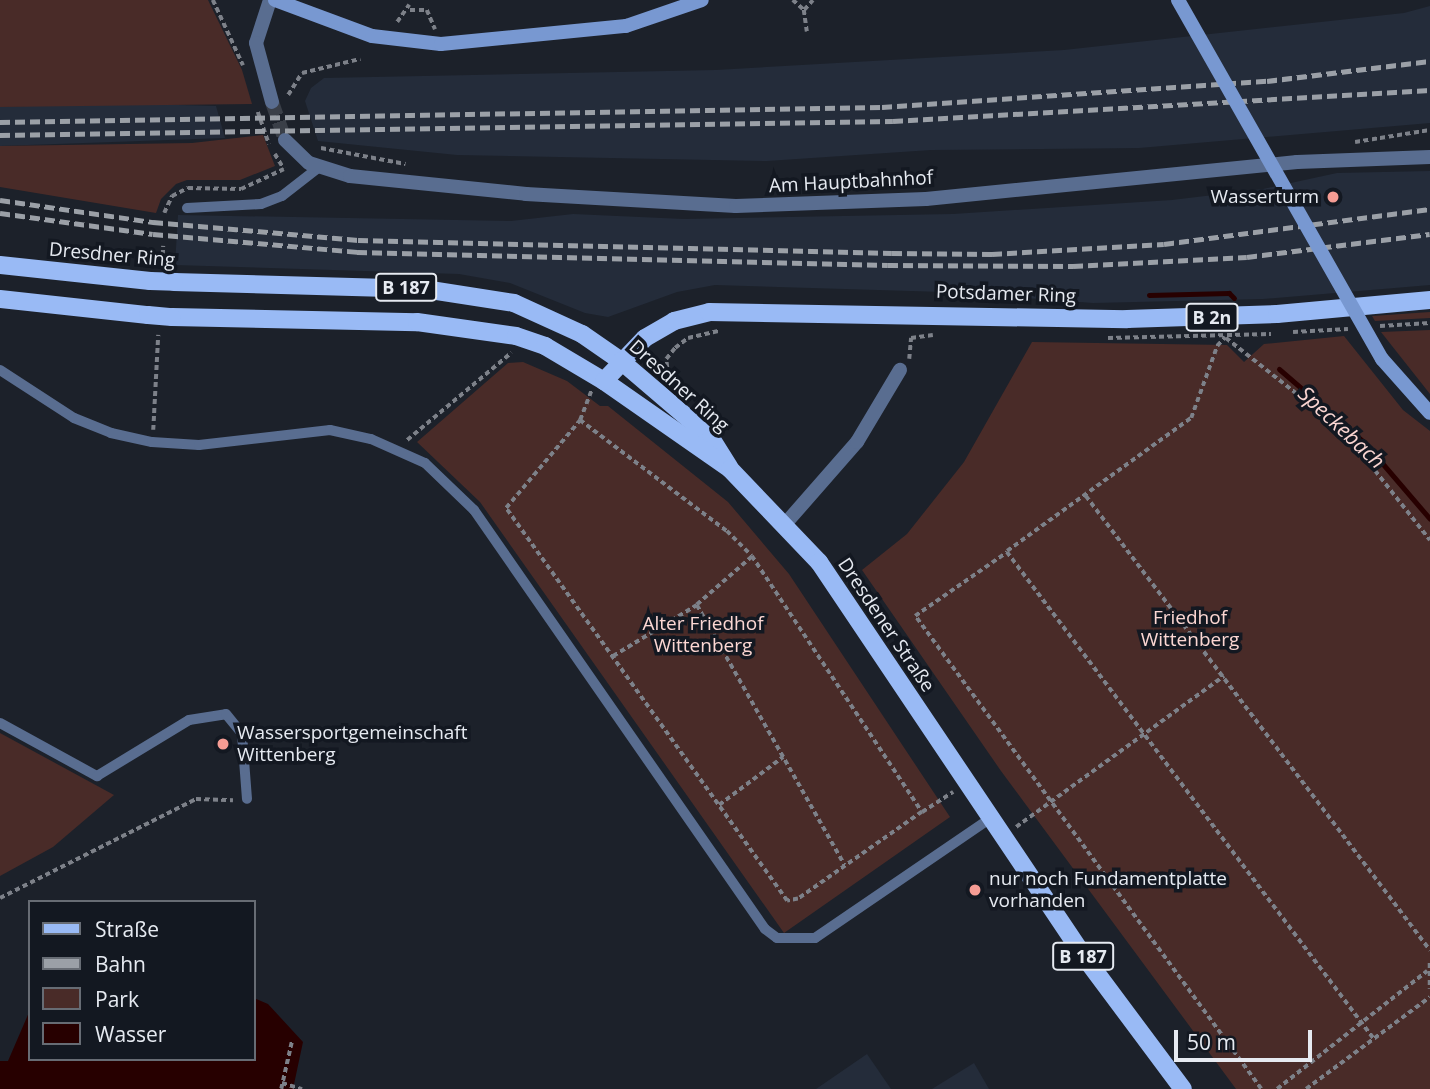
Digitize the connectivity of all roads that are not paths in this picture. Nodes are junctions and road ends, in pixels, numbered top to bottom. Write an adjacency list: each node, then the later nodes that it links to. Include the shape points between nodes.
1 (270, 0): 5 (street, via 256,43)
2 (275, 0): 3 (street, via 372,36 441,44 626,26)
3 (702, 0)
4 (1178, 0): 17 (street, bridge, via 1382,359)
5 (279, 101)
6 (285, 140): 8 (street, Am Hauptbahnhof, via 299,157)
7 (1430, 157): 8 (street, Am Hauptbahnhof, via 1297,162 926,199 736,206 463,189)
8 (318, 168): 9 (lane, via 292,190 261,204)
9 (187, 208)
10 (0, 265): 13 (main road, Dresdner Ring / B 187, bridge, via 150,281 465,293 514,303 559,321)
11 (0, 299): 16 (main road, Dresdner Ring / B 187, bridge, via 172,317 473,327 545,346)
12 (1430, 300): 13 (main road, Potsdamer Ring / B 2n, via 1221,317 724,311 674,321 645,338)
13 (621, 361): 16 (main road, Potsdamer Ring / B 2n); 18 (main road, Dresdner Ring / B 187, via 711,438)
14 (0, 370): 22 (lane, via 74,418 111,433 200,445 330,430 398,449 449,481 474,510 765,929 790,942 815,938)
15 (900, 370): 19 (street, via 857,442)
16 (604, 381): 18 (main road, Dresdner Ring / B 187)
17 (1430, 413)
18 (730, 468): 19 (main road, Dresdener Straße / B 187)
19 (786, 523): 22 (main road, Dresdener Straße / B 187, via 829,577)
20 (0, 723): 21 (lane, via 97,776 189,720 226,714 242,734)
21 (247, 799)
22 (991, 818): 23 (main road, Dresdener Straße / B 187, via 1101,981)
23 (1183, 1089)

